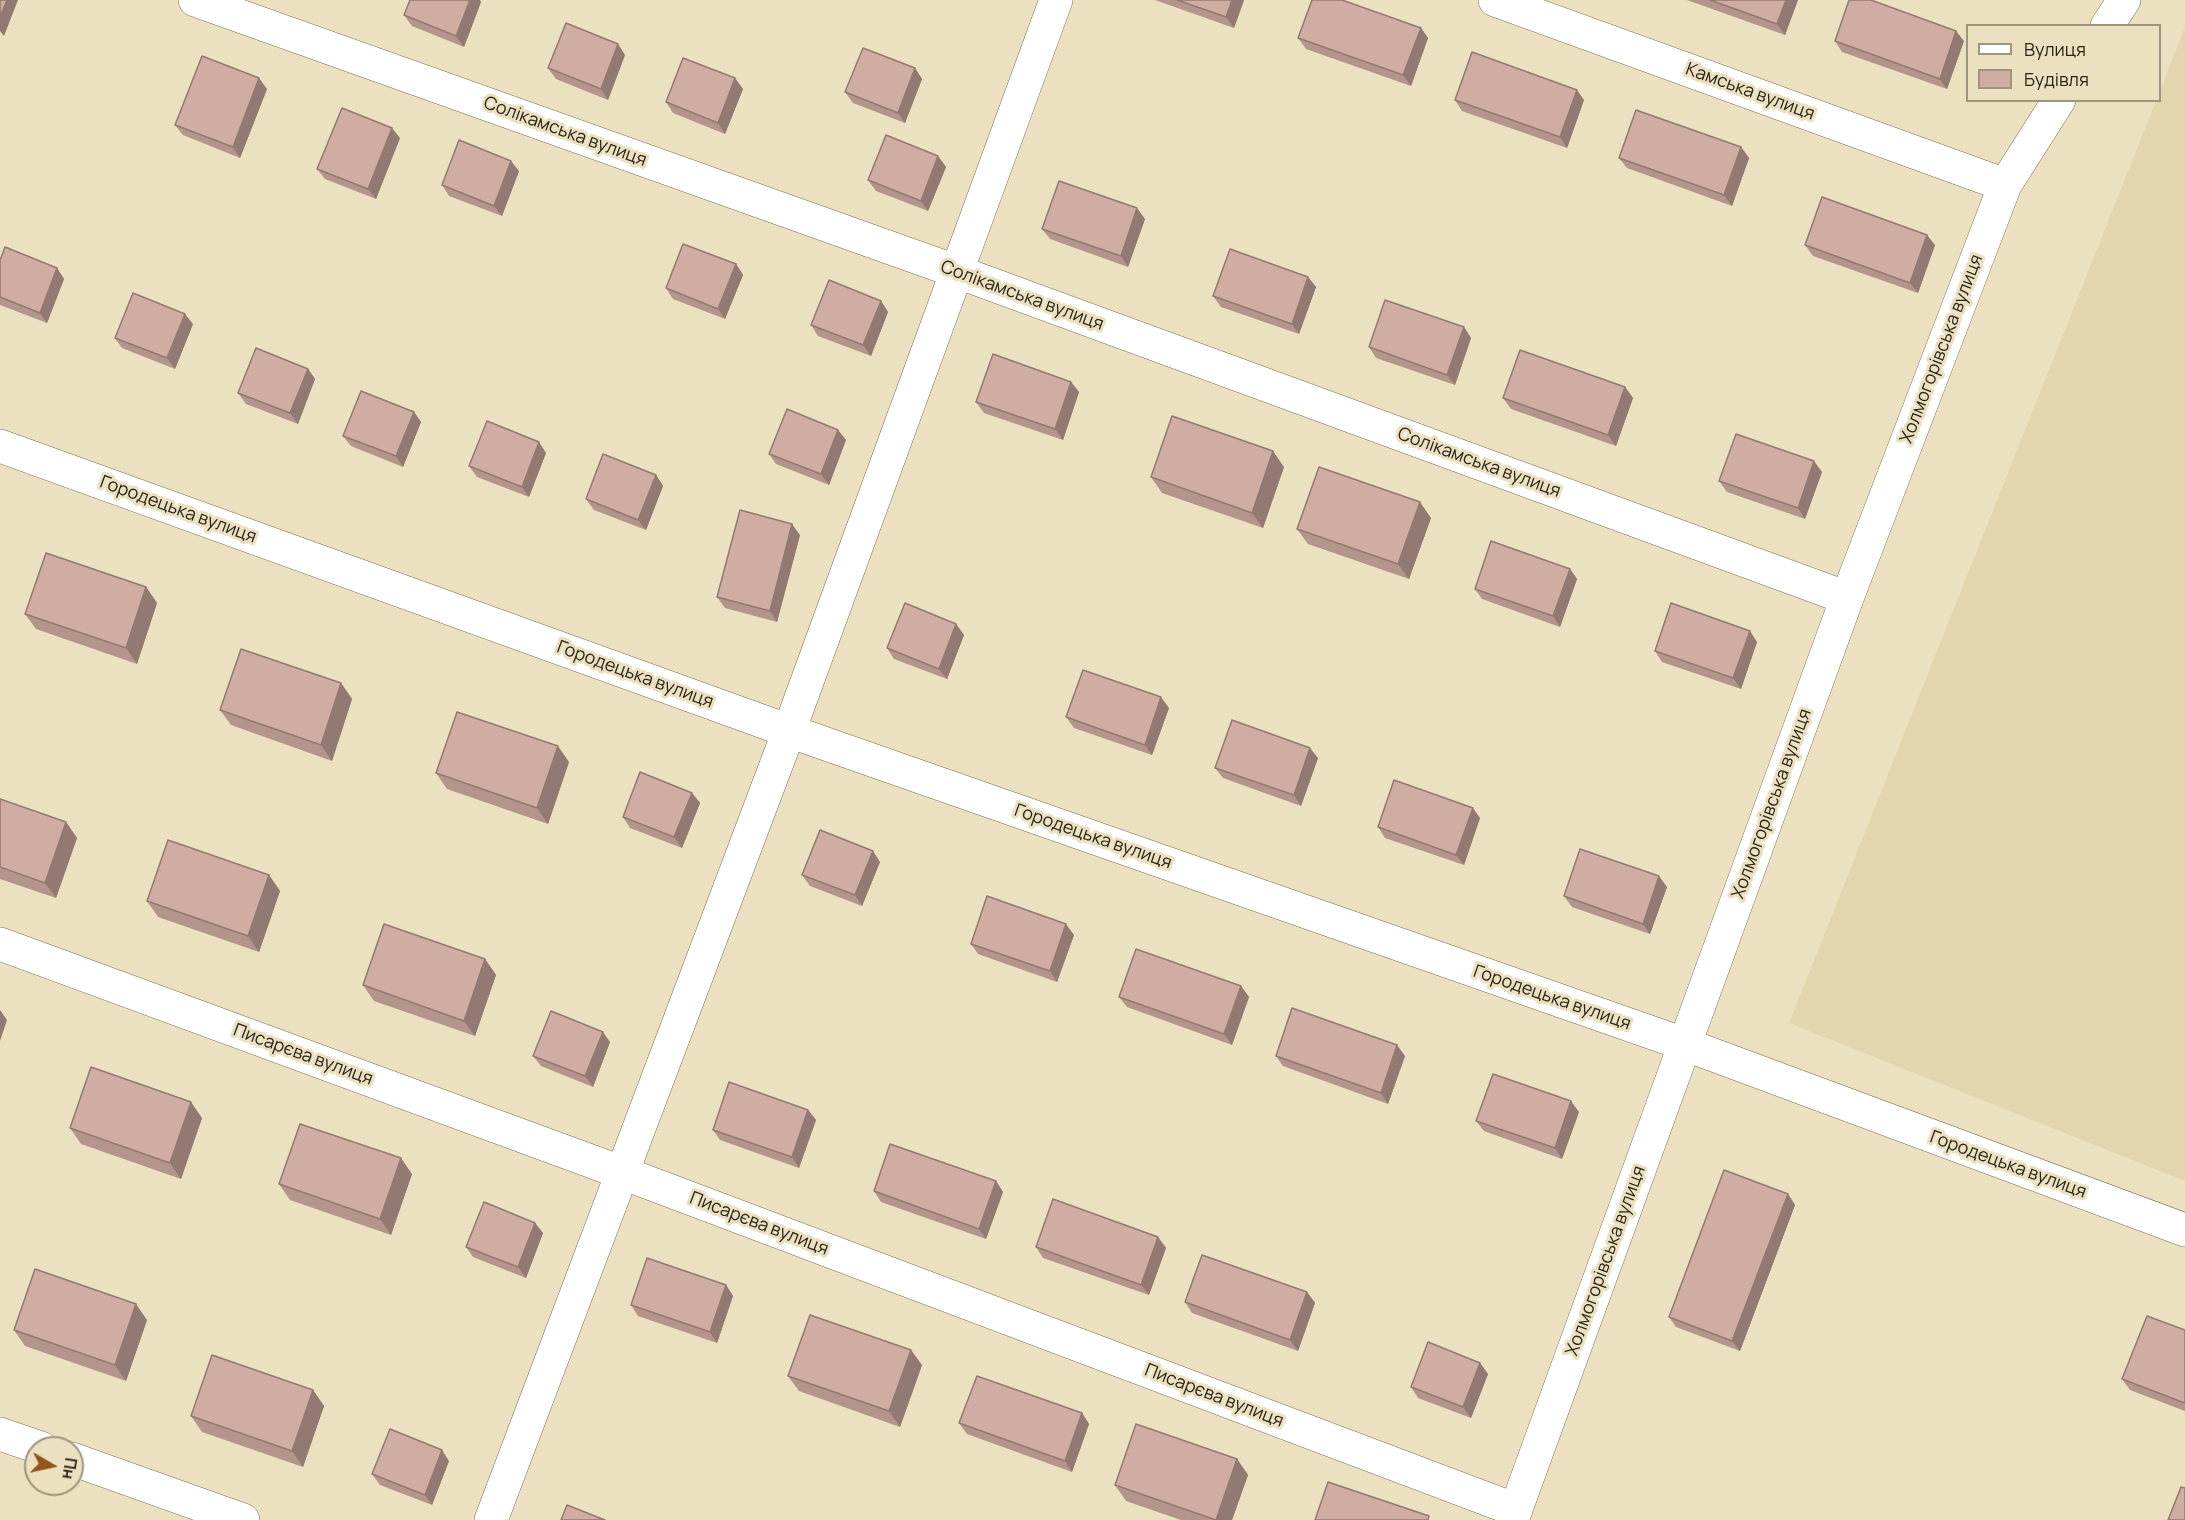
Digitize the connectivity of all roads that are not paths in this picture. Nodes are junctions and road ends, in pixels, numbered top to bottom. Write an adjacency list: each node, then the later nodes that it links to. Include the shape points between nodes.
1 (195, 0): 8 (street, Солікамська вулиця)
2 (1056, 0): 8 (street)
3 (1495, 0): 7 (street, Камська вулиця)
4 (2124, 0): 5 (street)
5 (2108, 24)
6 (2058, 102): 7 (street, Холмогорівська вулиця)
7 (2005, 184): 10 (street, Холмогорівська вулиця)
8 (958, 272): 10 (street, Солікамська вулиця); 11 (street)
9 (0, 446): 11 (street, Городецька вулиця)
10 (1847, 598): 13 (street, Холмогорівська вулиця)
11 (789, 731): 13 (street, Городецька вулиця); 14 (street)
12 (0, 944): 14 (street, Писарєва вулиця)
13 (1684, 1044): 15 (street, Городецька вулиця); 19 (street, Холмогорівська вулиця)
14 (623, 1173): 19 (street, Писарєва вулиця); 21 (street)
15 (2185, 1230)
16 (0, 1434): 17 (street)
17 (24, 1442)
18 (84, 1463): 20 (street)
19 (1514, 1515)
20 (243, 1520)
21 (491, 1520)

